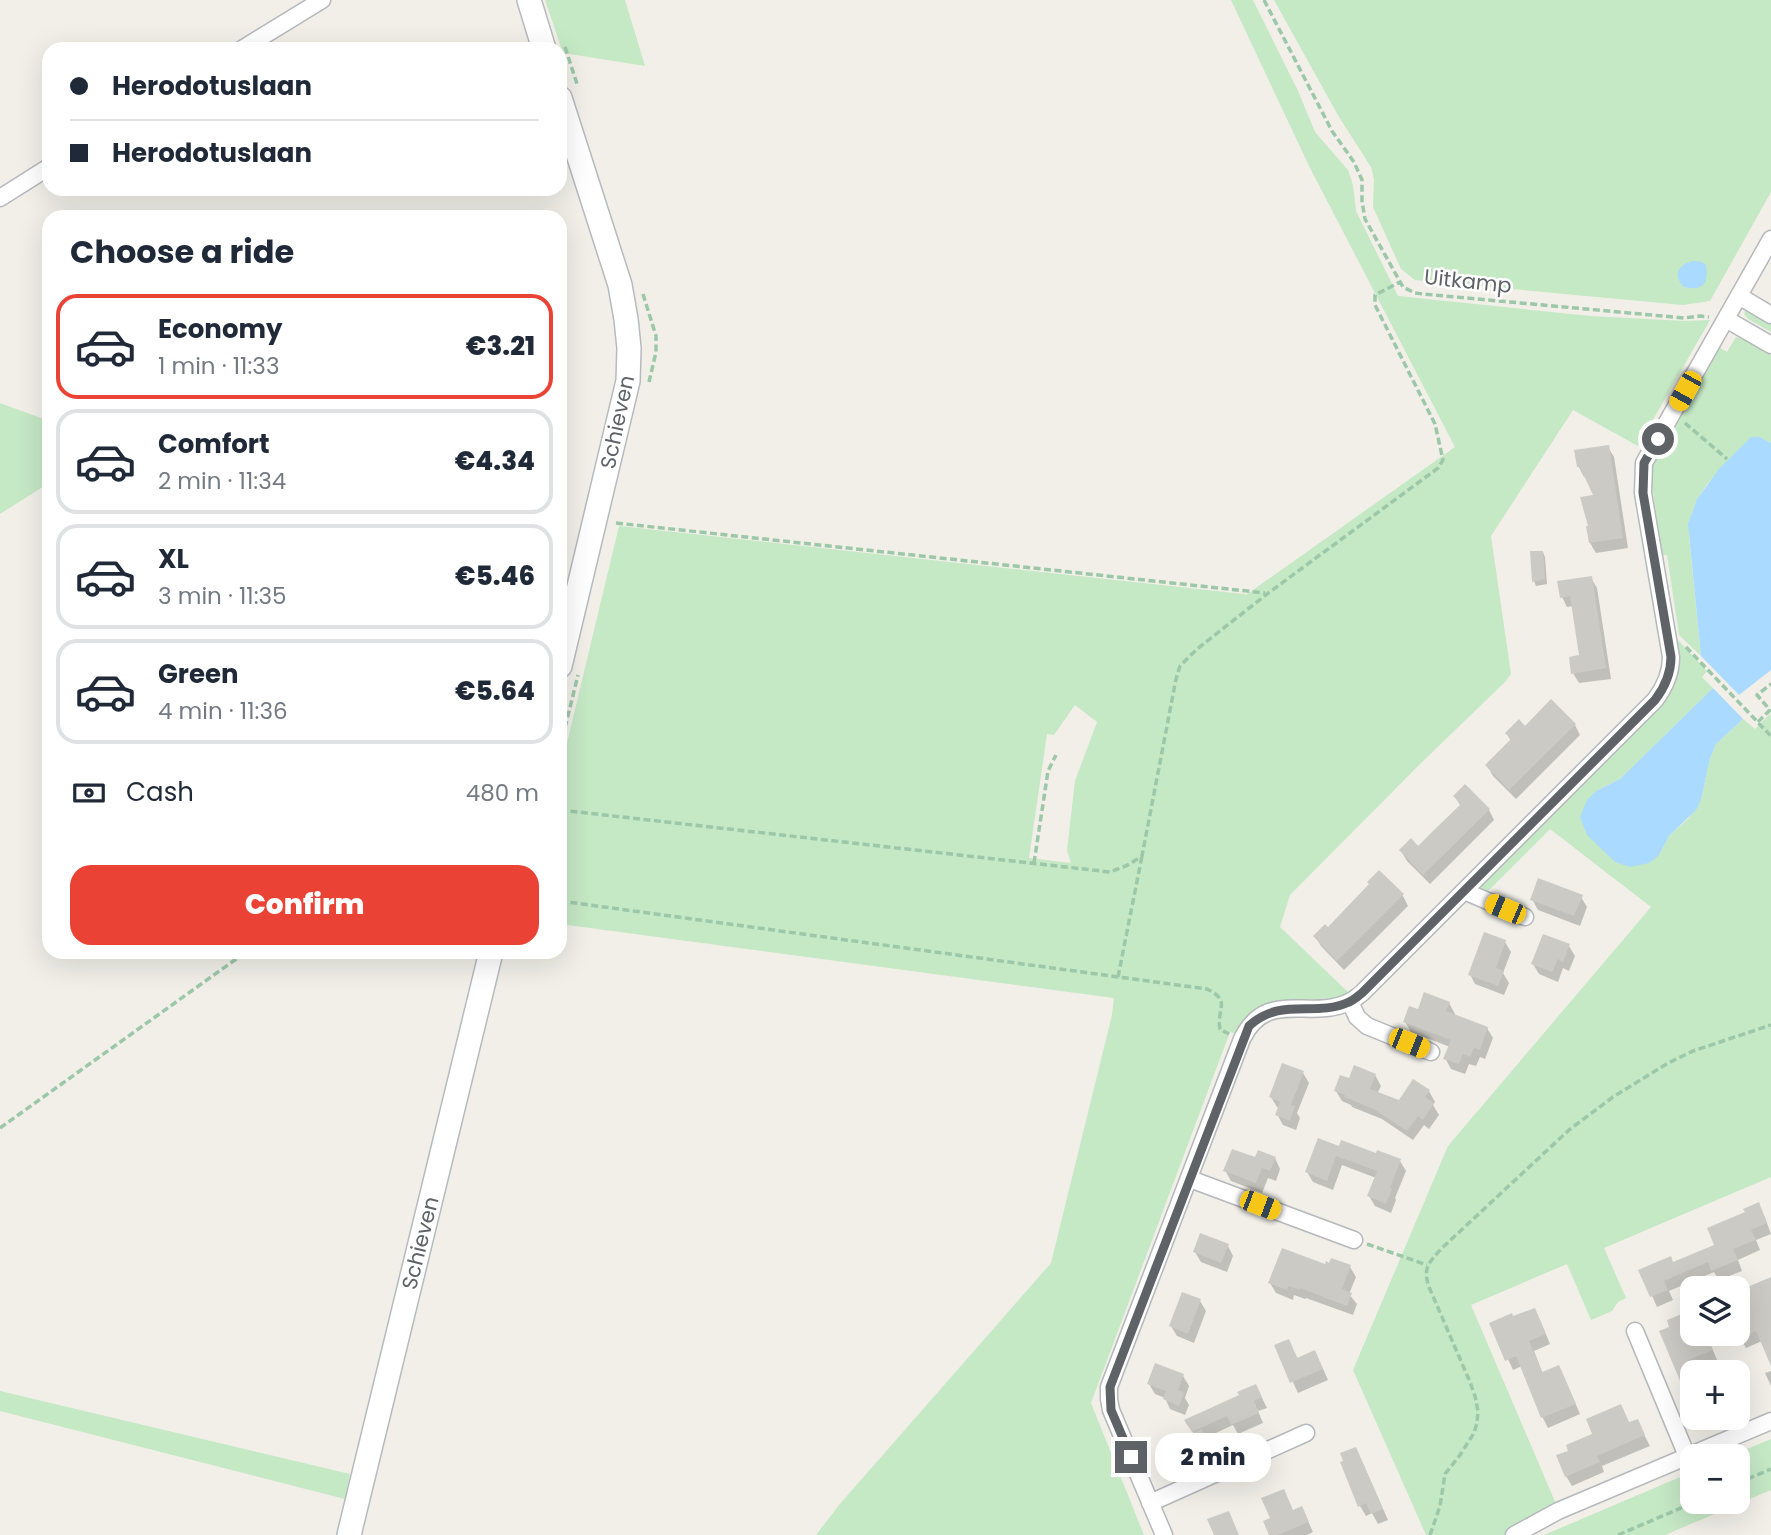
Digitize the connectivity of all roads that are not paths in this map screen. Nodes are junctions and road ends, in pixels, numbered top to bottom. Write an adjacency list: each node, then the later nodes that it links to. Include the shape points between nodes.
1 (322, 0): 3 (street)
2 (528, 0): 4 (street)
3 (253, 42)
4 (542, 42)
5 (567, 120): 13 (street, Schieven, via 620,285 629,348 628,380)
6 (42, 171): 7 (street)
7 (0, 198)
8 (1771, 239): 9 (street)
9 (1739, 296): 10 (street); 11 (street)
10 (1771, 315)
11 (1726, 319): 12 (street); 14 (street, via 1644,463 1643,493 1671,657 1666,683 1655,700)
12 (1771, 345)
13 (567, 637)
14 (1464, 891): 15 (street); 17 (street)
15 (1525, 917)
16 (489, 959): 28 (street, Schieven)
17 (1350, 1002): 18 (street, via 1367,1026); 19 (street, via 1331,1008 1275,1010 1249,1026)
18 (1431, 1052)
19 (1190, 1179): 20 (street); 27 (street, via 1110,1387 1111,1410)
20 (1354, 1240)
21 (1635, 1331): 24 (street)
22 (1771, 1421): 25 (street)
23 (1306, 1433): 27 (street)
24 (1682, 1444)
25 (1716, 1444)
26 (1680, 1459): 30 (street, via 1558,1511)
27 (1150, 1503): 29 (street)
28 (349, 1535)
29 (1164, 1535)
30 (1514, 1535)

